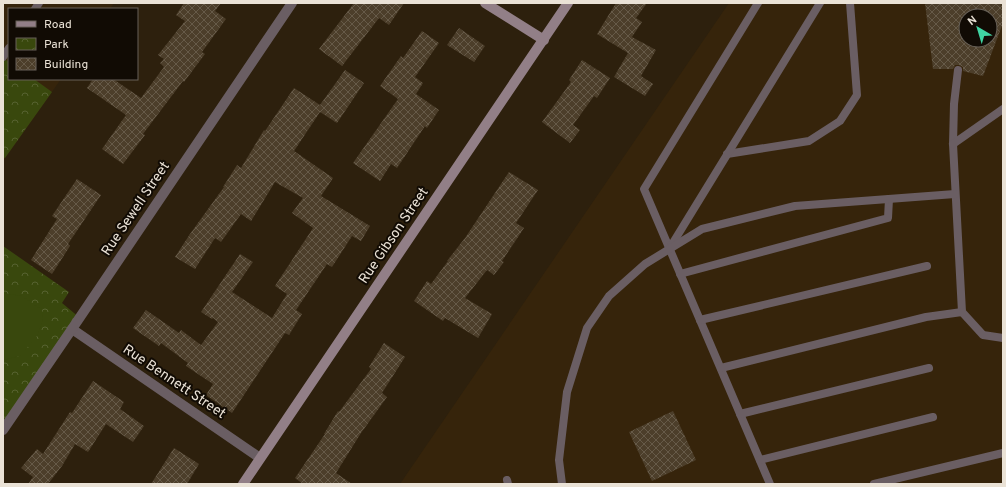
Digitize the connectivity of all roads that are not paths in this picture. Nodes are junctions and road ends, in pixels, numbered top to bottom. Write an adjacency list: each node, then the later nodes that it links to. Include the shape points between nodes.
1 (292, 3): 19 (street, Rue Sewell Street)
2 (485, 3): 7 (main road)
3 (568, 3): 7 (main road, Rue Gibson Street)
4 (758, 3): 14 (lane, via 644,189)
5 (820, 3): 11 (lane)
6 (850, 3): 11 (lane, via 857,95 840,121 809,141)
7 (544, 40): 27 (main road, Rue Gibson Street)
8 (958, 70): 10 (lane)
9 (1003, 109): 10 (lane)
10 (953, 144): 12 (lane)
11 (727, 154): 14 (lane)
12 (955, 194): 13 (lane); 17 (lane)
13 (889, 199): 14 (lane, via 795,206 702,229); 16 (lane, via 888,218)
14 (670, 249): 16 (lane); 30 (lane, via 645,264 609,296 587,328 568,392 559,460)
15 (926, 266): 18 (lane)
16 (680, 274): 18 (lane)
17 (962, 312): 20 (lane, via 983,335); 21 (lane, via 926,317)
18 (700, 320): 21 (lane)
19 (72, 329): 25 (street, Rue Sewell Street); 27 (street, Rue Bennett Street)
20 (1003, 338)
21 (720, 368): 23 (lane)
22 (929, 368): 23 (lane)
23 (740, 414): 28 (lane)
24 (933, 417): 28 (lane)
25 (3, 430)
26 (1003, 453): 32 (lane)
27 (260, 458): 29 (main road, Rue Gibson Street)
28 (760, 460): 31 (lane)
29 (243, 484)
30 (562, 484)
31 (770, 484)
32 (874, 484)

